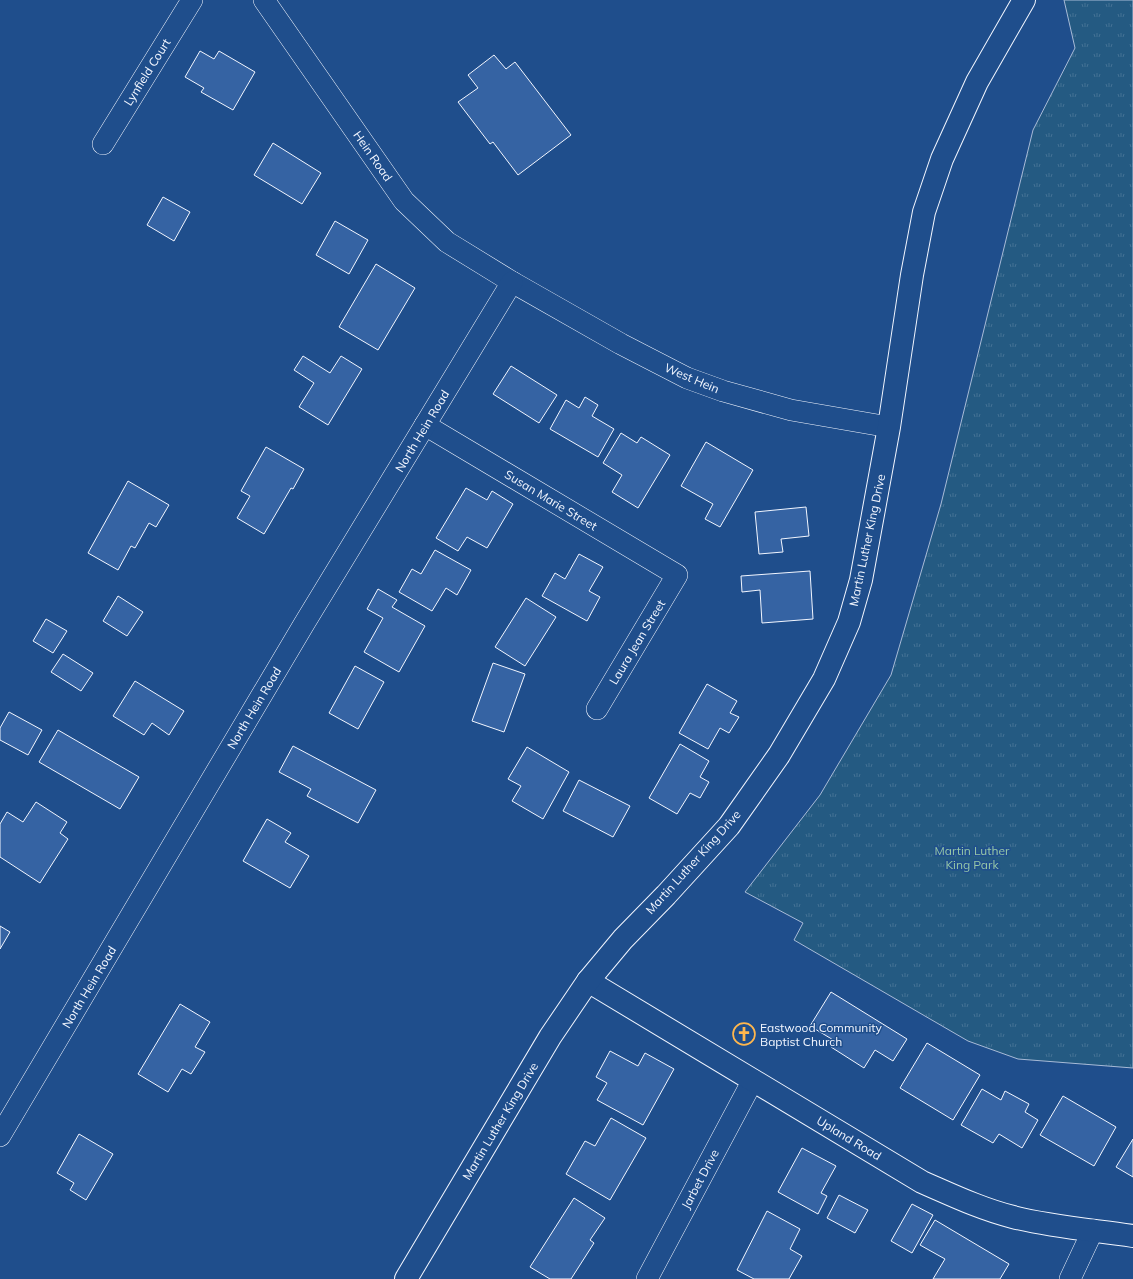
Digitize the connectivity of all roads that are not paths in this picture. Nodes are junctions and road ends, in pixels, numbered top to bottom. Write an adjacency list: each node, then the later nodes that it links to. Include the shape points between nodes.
1 (192, 0): 4 (street, Lynfield Court)
2 (264, 0): 5 (street, Hein Road, via 404,201 447,242)
3 (1022, 4): 7 (main road, Martin Luther King Drive, via 976,82 942,159 924,212)
4 (103, 144)
5 (512, 282): 6 (street, North Hein Road); 7 (street, West Hein, via 687,378 791,410)
6 (425, 425): 8 (street, Susan Marie Street); 12 (street, North Hein Road)
7 (889, 427): 10 (main road, Martin Luther King Drive, via 861,580 849,622 824,679 779,755 729,826 623,939)
8 (677, 575): 9 (street, Laura Jean Street)
9 (597, 709)
10 (588, 981): 11 (main road, Upland Road); 15 (main road, Martin Luther King Drive, via 550,1037)
11 (753, 1080): 13 (main road, Upland Road, via 922,1182 967,1202 1053,1226); 16 (street, Jarbet Drive)
12 (0, 1136)
13 (1093, 1230): 14 (main road, Upland Road); 17 (street)
14 (1133, 1236)
15 (406, 1279)
16 (647, 1279)
17 (1070, 1279)

